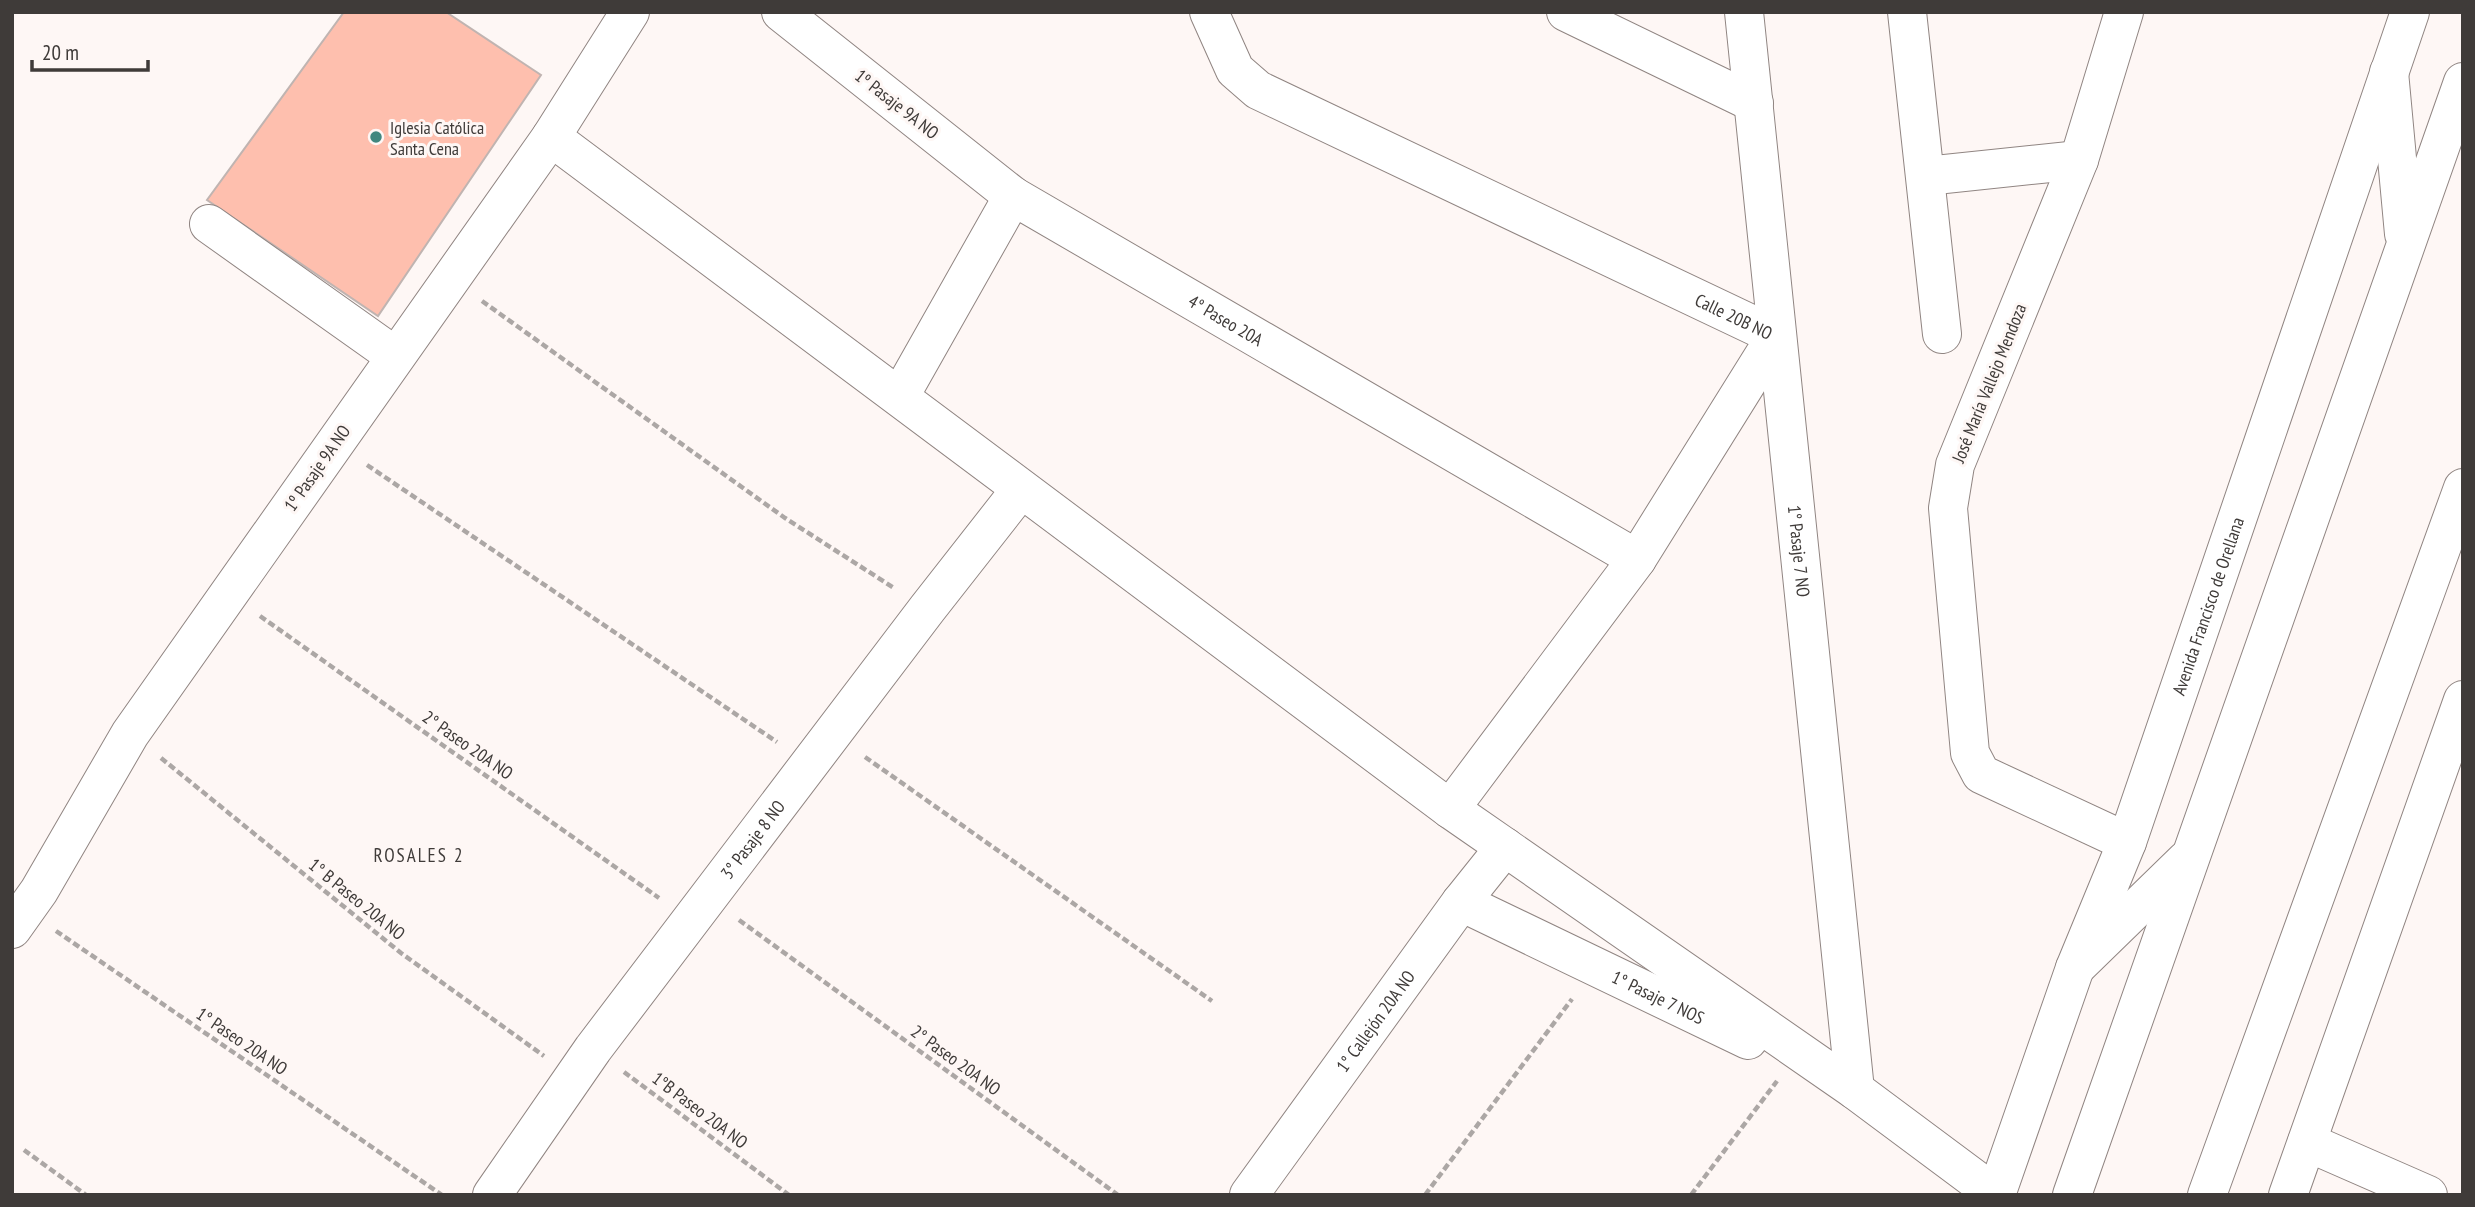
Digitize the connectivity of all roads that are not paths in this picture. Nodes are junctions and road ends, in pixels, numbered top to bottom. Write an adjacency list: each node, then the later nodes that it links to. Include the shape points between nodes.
1 (629, 12): 12 (main road, 1º Pasaje 9A NO)
2 (781, 12): 15 (main road, 1º Pasaje 9A NO)
3 (1209, 12): 19 (main road, Calle 20B NO, via 1235,70 1258,90)
4 (1566, 12): 11 (main road)
5 (1744, 12): 11 (main road, 1° Pasaje 7 NO)
6 (1908, 12): 14 (main road)
7 (2124, 12): 13 (main road, José María Vallejo Mendoza)
8 (2410, 12): 9 (main road, Avenida Francisco de Orellana)
9 (2389, 72): 17 (main road); 27 (main road, Avenida Francisco de Orellana)
10 (2463, 82): 17 (main road)
11 (1754, 103): 19 (main road, 1° Pasaje 7 NO)
12 (551, 137): 20 (main road, 1º Pasaje 9A NO); 21 (main road)
13 (2080, 160): 14 (main road); 27 (main road, José María Vallejo Mendoza, via 1955,465 1948,508 1970,753 1981,774)
14 (1926, 176): 18 (main road)
15 (1013, 196): 21 (main road); 24 (main road, 4° Paseo 20A)
16 (209, 224): 20 (main road)
17 (2405, 247): 29 (main road)
18 (1942, 334)
19 (1776, 336): 24 (main road, Calle 20B NO); 33 (main road, 1° Pasaje 7 NO)
20 (395, 356): 30 (main road, 1º Pasaje 9A NO, via 131,733)
21 (900, 396): 23 (main road)
22 (2463, 488): 39 (main road)
23 (1021, 489): 26 (main road); 35 (main road, 3° Pasaje 8 NO, via 583,1063)
24 (1637, 559): 26 (main road, Calle 20B NO)
25 (2463, 700): 34 (main road)
26 (1450, 809): 28 (main road)
27 (2127, 842): 32 (main road, Avenida Francisco de Orellana)
28 (1505, 847): 31 (main road, 1° Callejón 20A NO); 33 (main road)
29 (2192, 853): 32 (main road); 38 (main road)
30 (22, 900)
31 (1461, 902): 33 (main road, 1° Pasaje 7 NOS); 36 (main road, 1° Callejón 20A NO)
32 (2075, 968): 37 (main road, Avenida Francisco de Orellana)
33 (1854, 1090): 37 (main road)
34 (2307, 1142): 40 (main road); 41 (main road)
35 (492, 1195)
36 (1249, 1195)
37 (1996, 1195)
38 (2073, 1195)
39 (2207, 1195)
40 (2288, 1195)
41 (2428, 1195)

